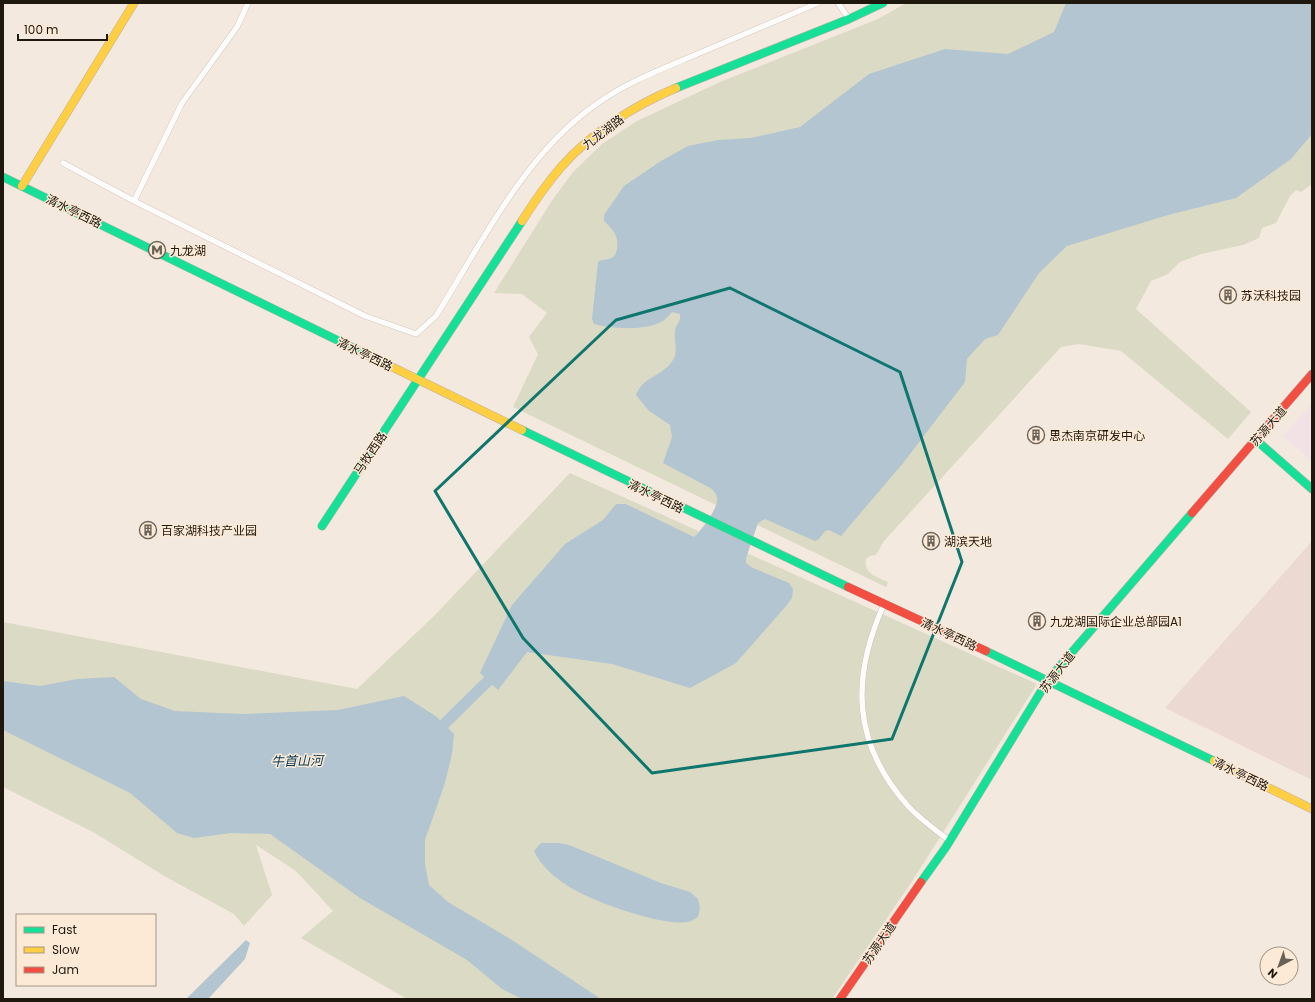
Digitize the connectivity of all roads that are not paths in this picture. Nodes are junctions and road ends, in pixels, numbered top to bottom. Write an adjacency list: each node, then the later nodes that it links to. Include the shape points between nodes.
1 (134, 3): 9 (main road)
2 (248, 3): 10 (street, via 237,27 182,103)
3 (818, 3): 10 (street, via 670,66 619,90 595,105 566,130 525,175 436,316 416,334 365,316)
4 (838, 3): 6 (street)
5 (883, 3): 6 (main road, 九龙湖路)
6 (848, 19): 12 (main road, 九龙湖路, via 669,91 591,138 562,166 525,217)
7 (64, 163): 10 (street)
8 (3, 177): 9 (main road, 清水亭西路)
9 (22, 186): 12 (main road, 清水亭西路)
10 (134, 201)
11 (1312, 374): 13 (main road, 苏源大道)
12 (419, 380): 15 (main road, 马牧西路); 16 (main road, 清水亭西路)
13 (1256, 440): 14 (main road); 17 (main road, 苏源大道)
14 (1312, 489)
15 (322, 526)
16 (884, 604): 17 (main road, 清水亭西路); 19 (street, via 870,641 864,669 861,708 867,736 894,789 908,807)
17 (1048, 680): 18 (main road, 清水亭西路); 19 (main road, 苏源大道)
18 (1312, 809)
19 (950, 841): 20 (main road, 苏源大道)
20 (840, 999)

